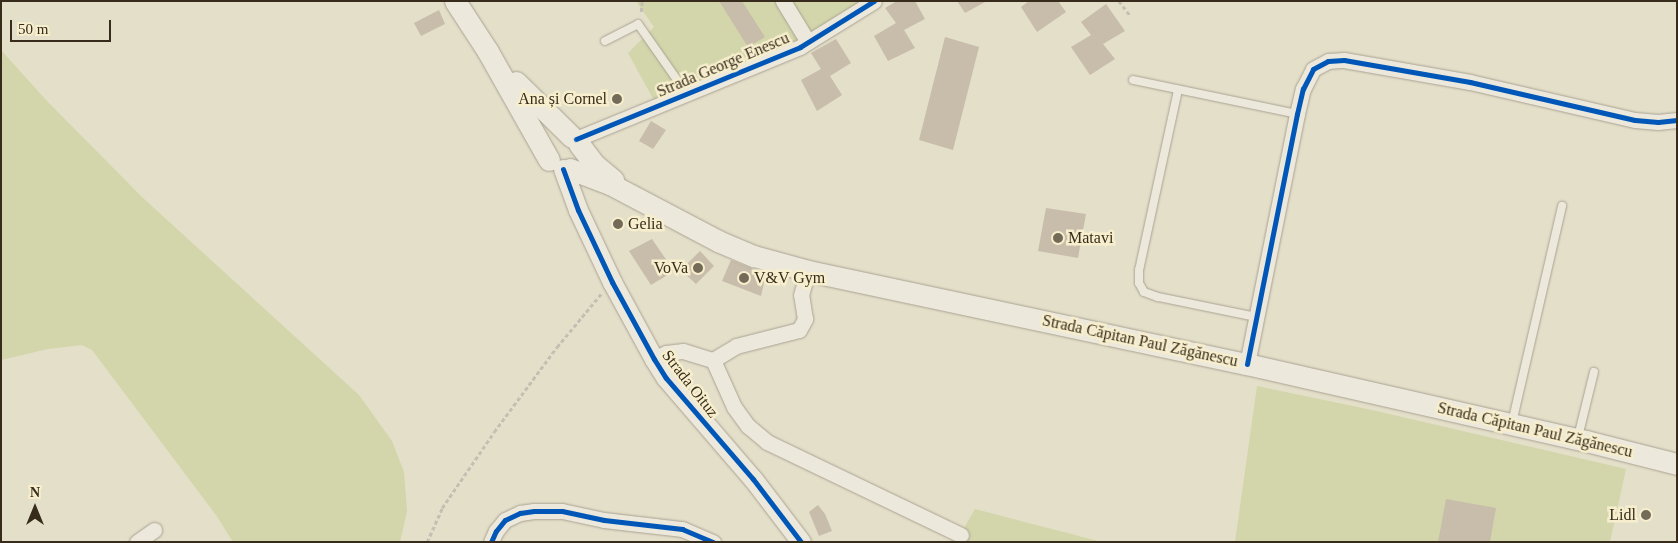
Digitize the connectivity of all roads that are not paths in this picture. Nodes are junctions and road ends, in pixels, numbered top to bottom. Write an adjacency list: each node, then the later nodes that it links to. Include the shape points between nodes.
1 (455, 1): 6 (main road, Strada Căpitan Paul Zăgănescu)
2 (783, 1): 5 (street)
3 (874, 1): 5 (street, Strada George Enescu)
4 (606, 41): 9 (lane, via 638,24)
5 (808, 42): 9 (street, Strada George Enescu)
6 (487, 50): 12 (main road, Strada Căpitan Paul Zăgănescu); 13 (main road, Strada Căpitan Paul Zăgănescu)
7 (1133, 80): 8 (lane)
8 (1178, 90): 10 (lane); 17 (lane, via 1138,270 1139,283 1144,292 1158,297)
9 (687, 94): 12 (street, Strada George Enescu)
10 (1297, 114): 11 (street, via 1303,89 1313,69 1328,61 1344,60 1470,82 1635,120); 17 (street)
11 (1677, 120)
12 (576, 140): 13 (main road, via 581,158); 13 (main road, via 562,136 552,140 548,150); 14 (main road, Strada Căpitan Paul Zăgănescu, via 594,164)
13 (561, 166): 14 (main road, Strada Căpitan Paul Zăgănescu); 18 (street, Strada Oituz, via 612,282)
14 (641, 200): 16 (main road, Strada Căpitan Paul Zăgănescu, via 726,245)
15 (1562, 206): 22 (lane)
16 (808, 271): 19 (street, via 801,295 805,319 799,330 736,346); 20 (main road, Strada Căpitan Paul Zăgănescu)
17 (1256, 317): 20 (street)
18 (654, 359): 19 (street, via 666,353 683,351); 30 (street, Strada Oituz, via 666,378 753,479)
19 (713, 360): 26 (street, via 734,407 748,426 767,442)
20 (1246, 364): 22 (main road, Strada Căpitan Paul Zăgănescu)
21 (1594, 372): 23 (lane)
22 (1512, 425): 23 (main road, Strada Căpitan Paul Zăgănescu)
23 (1578, 439): 24 (main road, Strada Căpitan Paul Zăgănescu)
24 (1677, 464)
25 (154, 530): 27 (street)
26 (961, 535)
27 (136, 542)
28 (491, 542): 29 (street, via 505,520 534,511 674,528)
29 (713, 542)
30 (801, 542)

